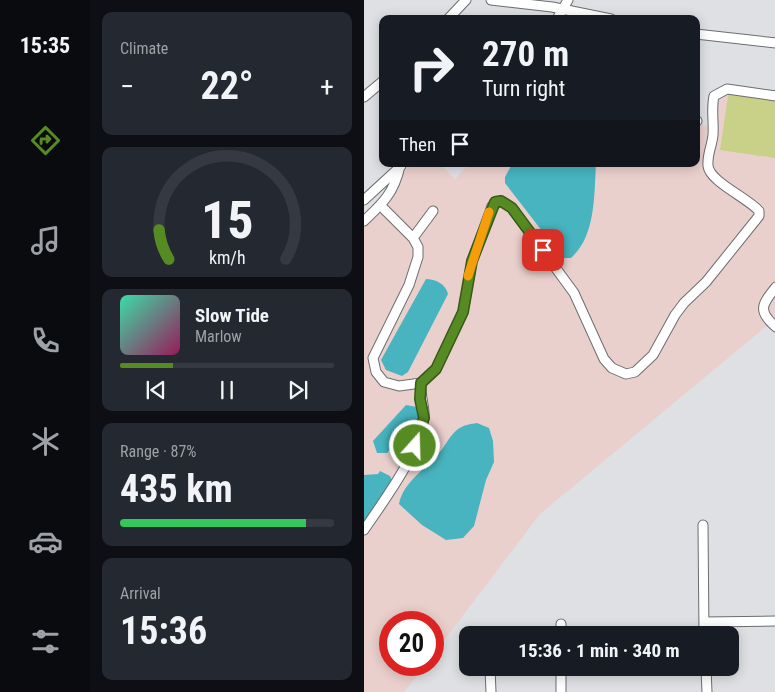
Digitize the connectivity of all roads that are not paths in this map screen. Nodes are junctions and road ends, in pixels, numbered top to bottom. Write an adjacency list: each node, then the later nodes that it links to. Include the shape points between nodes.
1 (466, 0): 5 (street)
2 (491, 0): 4 (street)
3 (568, 0): 4 (street)
4 (563, 9): 6 (street); 7 (street)
5 (452, 15)
6 (559, 15)
7 (592, 15)
8 (700, 34): 9 (street)
9 (775, 43)
10 (379, 85): 12 (street)
11 (775, 96): 22 (street, via 727,89 714,96 708,168 713,176 749,200 760,211 759,216 706,282 684,302 653,355 635,372 626,374 612,368 604,359 574,293 512,208 498,201 492,206 472,261 458,325 436,369)
12 (364, 98)
13 (400, 167): 15 (street)
14 (401, 167): 16 (street, via 396,185)
15 (364, 200)
16 (380, 205): 18 (street); 19 (street)
17 (433, 211): 19 (street)
18 (364, 221)
19 (413, 238): 22 (street, via 418,247 415,270 373,358 376,372 384,382 399,386)
20 (775, 287): 21 (street, via 765,300 763,313)
21 (775, 327)
22 (421, 383): 24 (street, via 422,429 404,469)
23 (704, 525): 26 (street)
24 (364, 530)
25 (775, 621): 26 (street)
26 (704, 622): 27 (street)
27 (704, 626)
28 (490, 676): 31 (street)
29 (561, 676): 32 (street)
30 (706, 676): 33 (street)
31 (491, 692)
32 (561, 692)
33 (706, 692)

